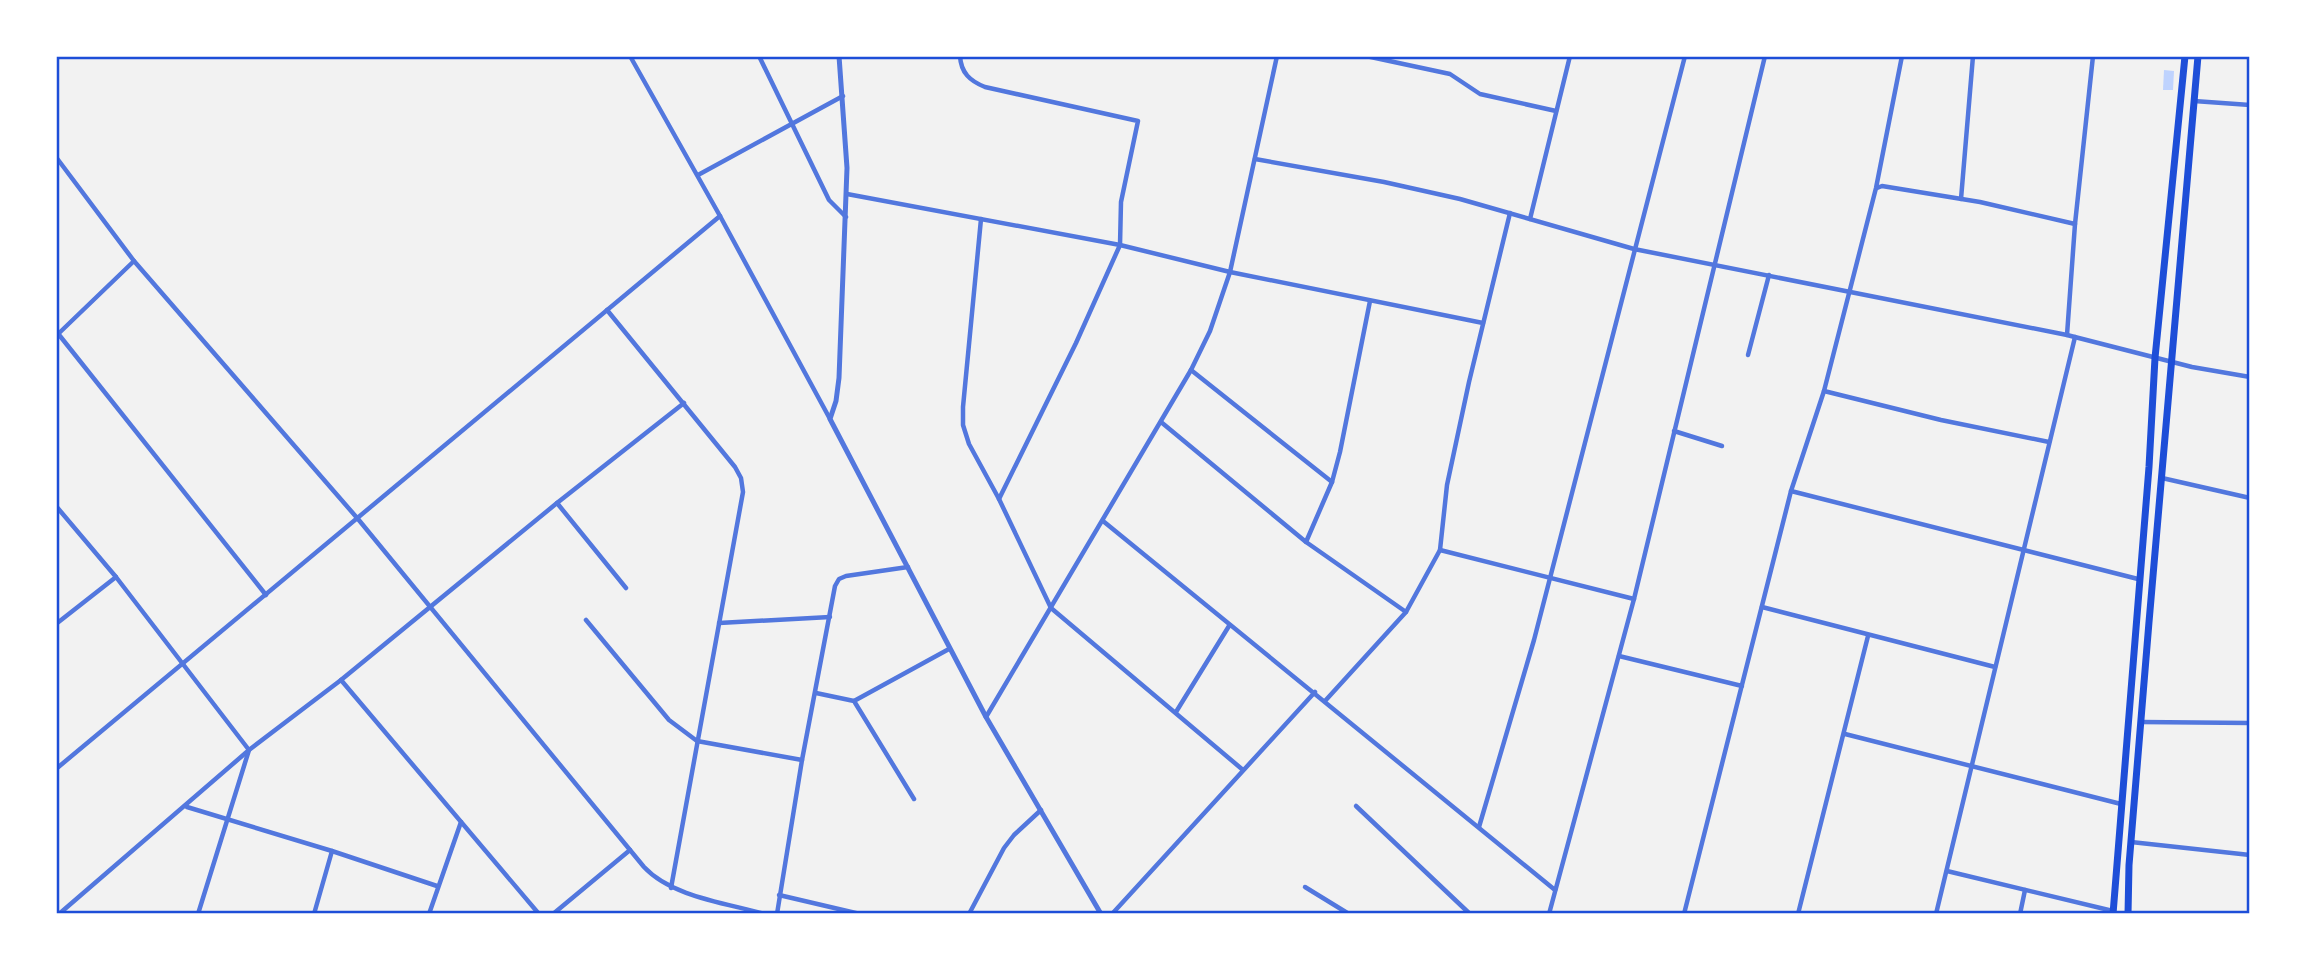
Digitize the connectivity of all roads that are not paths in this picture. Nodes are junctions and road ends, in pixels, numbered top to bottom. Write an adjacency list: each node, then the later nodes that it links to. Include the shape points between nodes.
1 (631, 56): 22 (street)
2 (759, 56): 19 (street)
3 (839, 56): 15 (street)
4 (960, 56): 32 (street, via 967,77 985,87 1139,121 1122,193)
5 (1277, 56): 21 (street)
6 (1366, 56): 18 (street, via 1450,74 1480,94)
7 (1570, 56): 18 (street)
8 (1685, 56): 33 (street)
9 (1765, 56): 35 (street)
10 (1902, 56): 23 (street)
11 (1973, 56): 25 (street)
12 (2093, 56): 31 (street)
13 (2185, 56): 46 (highway)
14 (2198, 56): 16 (highway)
15 (843, 96): 19 (street); 24 (street)
16 (2193, 101): 17 (street); 47 (highway)
17 (2250, 104)
18 (1556, 111): 30 (street)
19 (793, 122): 22 (street); 28 (street, via 830,200)
20 (56, 157): 34 (street)
21 (1255, 159): 26 (street, via 1384,181); 36 (street)
22 (698, 175): 27 (street)
23 (1876, 188): 25 (street); 38 (street)
24 (847, 194): 28 (street); 29 (street)
25 (1961, 199): 31 (street)
26 (1510, 214): 30 (street); 41 (street)
27 (720, 216): 40 (street); 52 (street)
28 (846, 217): 52 (street, via 839,378)
29 (981, 219): 32 (street); 61 (street, via 963,425)
30 (1530, 219): 33 (street)
31 (2075, 224): 43 (street)
32 (1120, 245): 36 (street); 61 (street)
33 (1634, 249): 35 (street); 71 (street)
34 (134, 261): 42 (street); 64 (street)
35 (1716, 265): 37 (street); 54 (street)
36 (1230, 272): 39 (street); 48 (street)
37 (1769, 275): 38 (street); 45 (street)
38 (1850, 291): 43 (street); 50 (street)
39 (1370, 300): 41 (street); 58 (street)
40 (607, 310): 51 (street); 64 (street)
41 (1483, 323): 67 (street, via 1447,485)
42 (57, 334): 74 (street)
43 (2067, 335): 44 (street)
44 (2075, 337): 46 (street); 55 (street)
45 (1748, 355)
46 (2155, 358): 47 (street); 72 (highway)
47 (2171, 360): 49 (street); 57 (highway)
48 (1191, 370): 53 (street); 58 (street)
49 (2250, 377)
50 (1824, 391): 55 (street); 59 (street)
51 (684, 403): 62 (street); 82 (street, via 741,478 743,492)
52 (830, 419): 69 (street)
53 (1161, 422): 65 (street); 66 (street)
54 (1674, 431): 56 (street); 75 (street)
55 (2049, 442): 68 (street)
56 (1722, 446)
57 (2161, 478): 60 (street); 98 (highway)
58 (1332, 482): 66 (street)
59 (1791, 491): 68 (street); 77 (street)
60 (2250, 498)
61 (999, 499): 78 (street)
62 (556, 503): 73 (street); 76 (street)
63 (56, 506): 70 (street)
64 (358, 519): 74 (street); 76 (street)
65 (1103, 521): 78 (street); 84 (street)
66 (1306, 542): 79 (street)
67 (1440, 550): 71 (street); 79 (street)
68 (2025, 551): 72 (street); 89 (street)
69 (908, 567): 80 (street, via 839,579); 86 (street)
70 (116, 577): 83 (street); 88 (street)
71 (1550, 577): 75 (street); 114 (street)
72 (2138, 579): 108 (highway)
73 (626, 588)
74 (266, 594): 88 (street)
75 (1634, 599): 87 (street)
76 (431, 606): 90 (street); 116 (street)
77 (1762, 607): 85 (street); 91 (street)
78 (1051, 608): 96 (street); 97 (street)
79 (1406, 612): 95 (street)
80 (830, 617): 82 (street); 93 (street)
81 (586, 620): 101 (street, via 669,720)
82 (719, 623): 101 (street)
83 (56, 624)
84 (1229, 626): 92 (street); 96 (street)
85 (1868, 636): 89 (street); 100 (street)
86 (949, 649): 94 (street); 97 (street)
87 (1619, 656): 91 (street); 123 (street)
88 (183, 662): 102 (street); 105 (street)
89 (1995, 667): 104 (street)
90 (341, 680): 102 (street); 113 (street)
91 (1742, 686): 142 (street)
92 (1315, 692): 95 (street); 106 (street)
93 (816, 693): 94 (street); 103 (street)
94 (854, 701): 107 (street)
95 (1325, 701): 114 (street)
96 (1176, 712): 106 (street)
97 (986, 717): 111 (street)
98 (2141, 722): 99 (street); 115 (highway)
99 (2250, 723)
100 (1845, 734): 104 (street); 143 (street)
101 (697, 741): 103 (street); 122 (street)
102 (249, 750): 110 (street); 112 (street)
103 (802, 760): 125 (street)
104 (1973, 765): 108 (street); 119 (street)
105 (56, 769)
106 (1243, 770): 138 (street)
107 (914, 799)
108 (2121, 804): 126 (highway)
109 (1356, 806): 140 (street)
110 (186, 807): 112 (street); 127 (street)
111 (1042, 809): 136 (street, via 1004,848); 137 (street)
112 (228, 819): 117 (street); 128 (street)
113 (461, 821): 120 (street); 131 (street)
114 (1479, 827): 123 (street)
115 (2131, 842): 118 (street); 146 (highway)
116 (630, 850): 122 (street, via 656,879); 132 (street)
117 (332, 851): 120 (street); 129 (street)
118 (2250, 855)
119 (1947, 871): 124 (street); 144 (street)
120 (437, 886): 130 (street)
121 (1305, 887): 139 (street)
122 (671, 888): 133 (street)
123 (1555, 890): 141 (street)
124 (2025, 890): 126 (street); 145 (street)
125 (779, 895): 134 (street); 135 (street)
126 (2113, 912)
127 (59, 914)
128 (198, 914)
129 (314, 914)
130 (429, 914)
131 (539, 914)
132 (553, 914)
133 (765, 914)
134 (776, 914)
135 (860, 914)
136 (969, 914)
137 (1101, 914)
138 (1112, 914)
139 (1349, 914)
140 (1470, 914)
141 (1549, 914)
142 (1684, 914)
143 (1798, 914)
144 (1936, 914)
145 (2020, 914)
146 (2128, 914)

